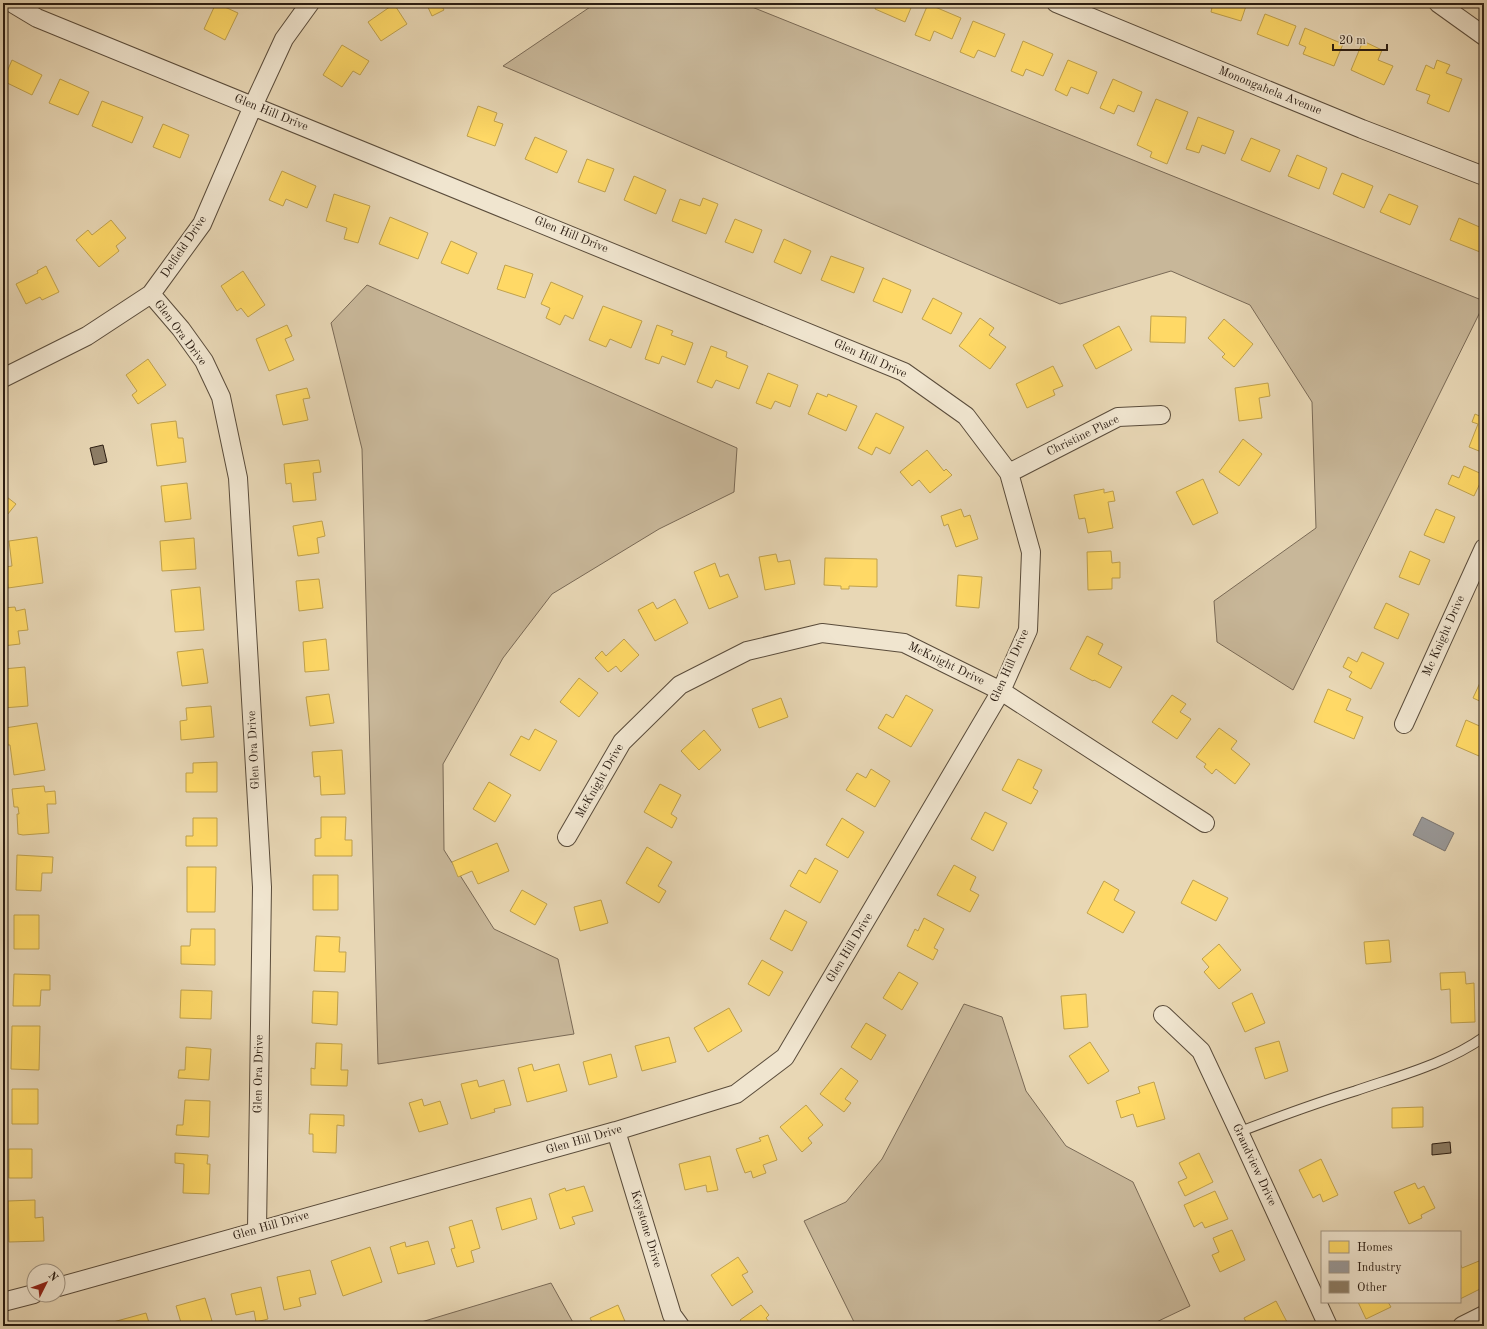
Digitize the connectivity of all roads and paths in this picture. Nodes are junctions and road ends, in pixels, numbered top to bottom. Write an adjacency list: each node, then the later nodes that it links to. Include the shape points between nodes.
1 (12, 3): 6 (street, Glen Hill Drive, via 37,18)
2 (310, 3): 6 (street, Delfield Drive, via 284,38)
3 (1056, 3): 7 (street, Monongahela Avenue, via 1362,129)
4 (1438, 3): 5 (street)
5 (1484, 36)
6 (253, 106): 8 (street, Delfield Drive, via 202,224); 11 (street, Glen Hill Drive, via 904,372 966,416)
7 (1484, 176)
8 (151, 294): 9 (street, Delfield Drive, via 88,336); 21 (street, Glen Ora Drive, via 204,361 221,397 238,478 262,887)
9 (3, 378)
10 (1161, 415): 11 (street, Christine Place, via 1118,417)
11 (1009, 473): 13 (street, Glen Hill Drive, via 1031,552 1028,630)
12 (1484, 548): 14 (street, Mc Knight Drive)
13 (1001, 691): 15 (street, McKnight Drive); 16 (street, McKnight Drive, via 904,643 822,633 747,651 680,685 622,742); 19 (street, Glen Hill Drive, via 785,1057 736,1094)
14 (1404, 724)
15 (1205, 823)
16 (567, 837)
17 (1163, 1015): 20 (street, Grandview Drive, via 1201,1051)
18 (1484, 1037): 20 (lane, via 1424,1068 1308,1106)
19 (616, 1131): 21 (street, Glen Hill Drive); 26 (street, Keystone Drive, via 672,1315)
20 (1239, 1132): 27 (street, Grandview Drive)
21 (257, 1230): 22 (street, Glen Hill Drive)
22 (66, 1285)
23 (26, 1296): 24 (street)
24 (3, 1302)
25 (1484, 1315): 28 (street)
26 (680, 1326)
27 (1328, 1326)
28 (1462, 1326)

